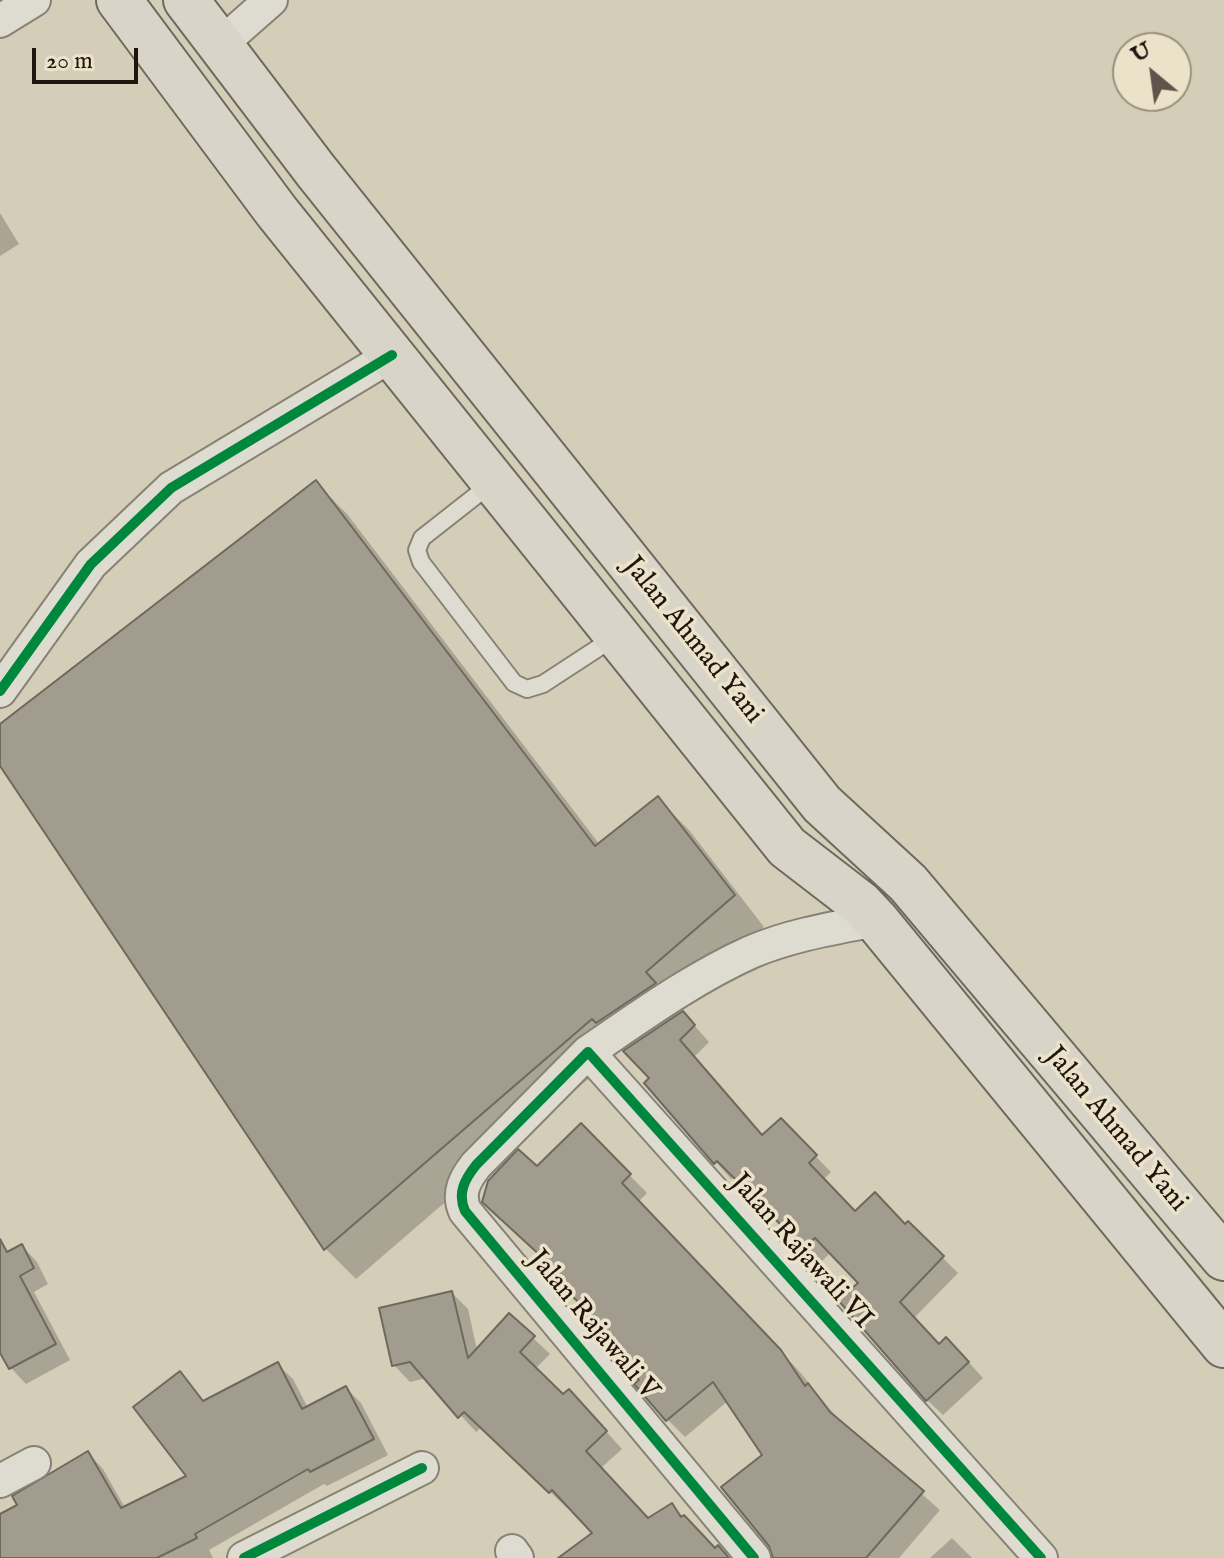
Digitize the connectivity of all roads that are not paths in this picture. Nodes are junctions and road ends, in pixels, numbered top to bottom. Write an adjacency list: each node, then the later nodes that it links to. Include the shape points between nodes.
1 (34, 0): 5 (street)
2 (119, 0): 8 (highway)
3 (186, 0): 6 (highway, Jalan Ahmad Yani)
4 (271, 0): 6 (street)
5 (0, 21)
6 (221, 44): 7 (highway, Jalan Ahmad Yani)
7 (316, 171): 8 (highway); 15 (highway, Jalan Ahmad Yani, via 822,804 908,883)
8 (277, 212): 9 (highway)
9 (392, 355): 10 (highway); 12 (street, via 171,488 144,511 91,564)
10 (493, 483): 11 (highway); 11 (lane, via 422,538 417,550 514,683 527,689 543,684)
11 (617, 636): 13 (highway, via 787,847)
12 (0, 691)
13 (869, 912): 14 (street, via 752,951 695,981); 16 (highway)
14 (588, 1052): 21 (street, Jalan Rajawali V, via 466,1180 461,1200); 22 (street, Jalan Rajawali VI)
15 (1224, 1258)
16 (1224, 1345)
17 (34, 1463): 19 (street)
18 (422, 1468): 20 (street)
19 (0, 1481)
20 (244, 1558)
21 (754, 1558)
22 (1041, 1558)

